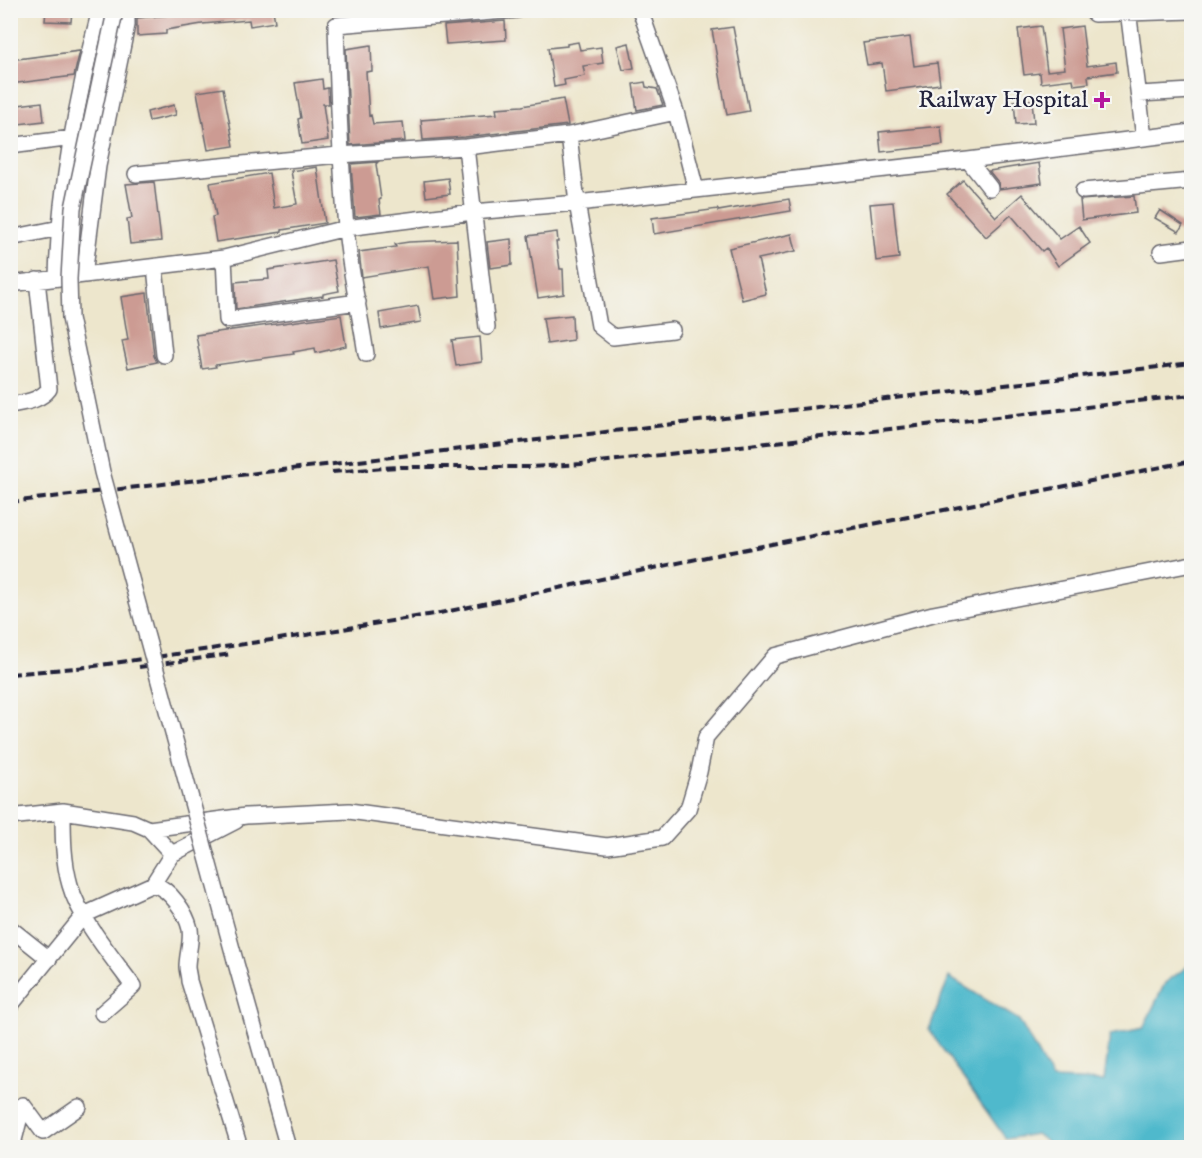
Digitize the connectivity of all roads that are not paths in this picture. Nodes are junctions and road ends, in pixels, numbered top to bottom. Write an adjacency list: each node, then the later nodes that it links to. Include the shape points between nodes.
1 (518, 10): 16 (street, via 336,25)
2 (640, 10): 9 (street)
3 (115, 11): 12 (street, via 91,48); 32 (street, via 127,25 98,166); 59 (street, bridge, via 73,208 70,318 102,472)
4 (1191, 11): 5 (street)
5 (1129, 12): 6 (street); 8 (street)
6 (1094, 14)
7 (1191, 91): 8 (street)
8 (1139, 94): 13 (street)
9 (676, 112): 11 (street); 21 (street)
10 (1191, 132): 13 (street)
11 (569, 135): 15 (street); 23 (street)
12 (73, 138): 14 (street); 25 (street)
13 (1144, 138): 17 (street)
14 (10, 146)
15 (466, 147): 16 (street); 24 (street)
16 (339, 155): 18 (street); 26 (street)
17 (968, 160): 20 (street); 21 (street)
18 (136, 174)
19 (1191, 181): 22 (street)
20 (990, 188)
21 (696, 190): 23 (street)
22 (1083, 191)
23 (577, 203): 24 (street); 38 (street, via 599,326 613,337)
24 (473, 212): 26 (street); 37 (street)
25 (60, 228): 27 (street); 33 (street)
26 (346, 228): 30 (street); 36 (street)
27 (10, 238)
28 (1191, 248): 29 (street)
29 (1161, 252)
30 (224, 258): 31 (street); 36 (street, via 227,320)
31 (155, 267): 32 (street); 40 (street)
32 (84, 275): 33 (street)
33 (57, 278): 34 (street)
34 (37, 280): 35 (street); 41 (street, via 49,388 35,400)
35 (10, 284)
36 (358, 302): 39 (street)
37 (487, 327)
38 (672, 330)
39 (366, 354)
40 (164, 355)
41 (10, 405)
42 (1191, 564): 45 (street, via 933,614 775,656 706,737 688,810 662,838 607,846 350,811)
43 (63, 811): 44 (street); 46 (street, via 133,822); 49 (street, via 64,854 70,886)
44 (10, 816)
45 (246, 816): 46 (street); 47 (street)
46 (149, 829): 47 (street)
47 (172, 854): 48 (street)
48 (153, 884): 49 (street); 58 (street, via 168,891 190,928 189,981)
49 (84, 915): 51 (street); 53 (street, via 133,986)
50 (10, 928): 51 (street)
51 (49, 959): 52 (street)
52 (13, 998)
53 (102, 1013)
54 (23, 1105): 55 (street, via 43,1132); 56 (street); 57 (street)
55 (79, 1107)
56 (10, 1115)
57 (12, 1148)
58 (240, 1148)
59 (288, 1148)

